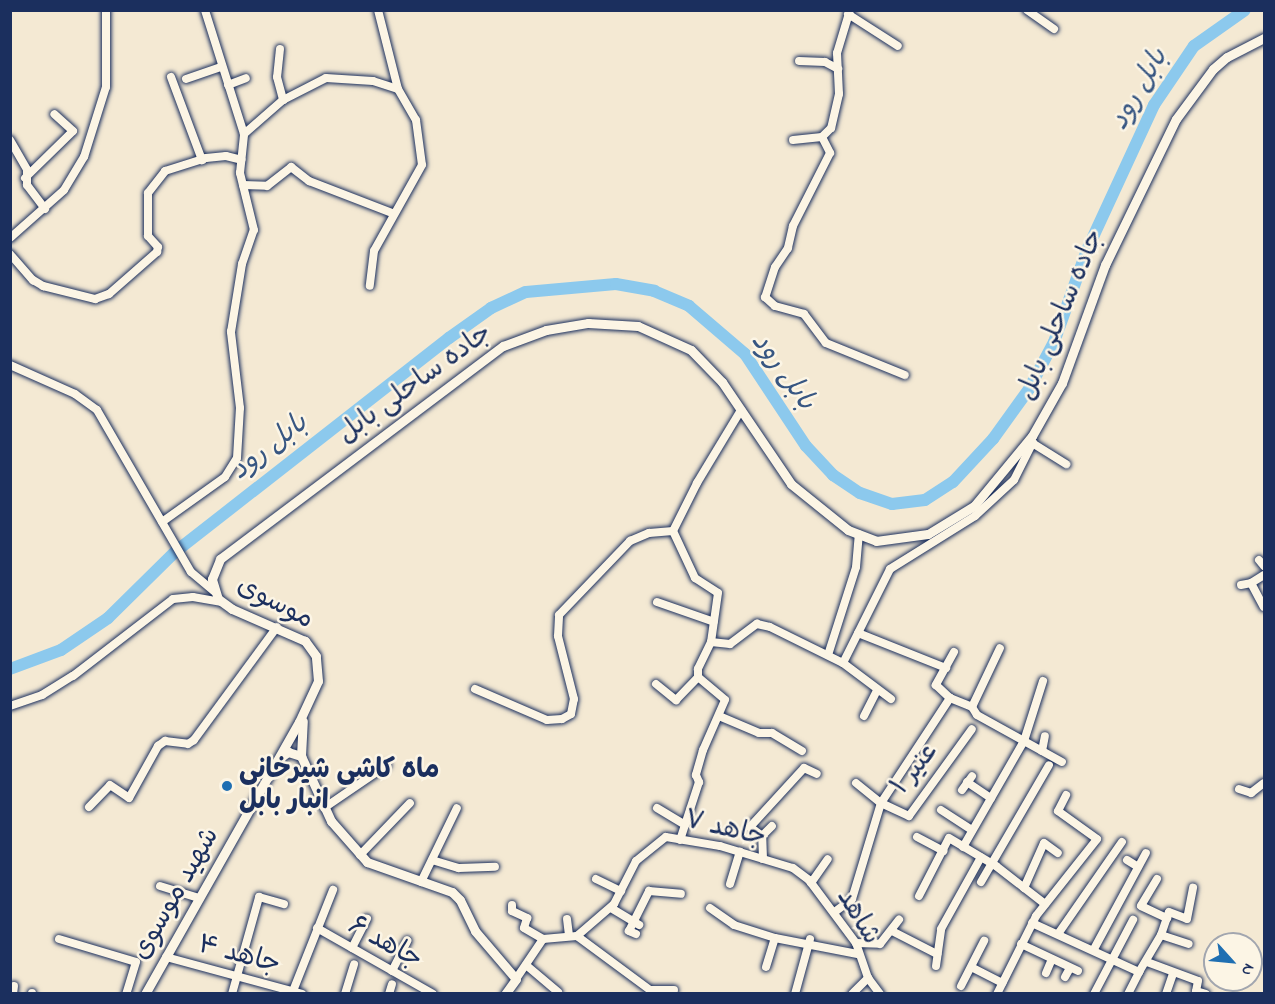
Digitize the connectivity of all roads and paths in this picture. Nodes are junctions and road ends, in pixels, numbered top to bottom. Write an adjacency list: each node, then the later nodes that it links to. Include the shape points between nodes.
1 (106, 10): 28 (street, via 106,87 90,141 76,172)
2 (205, 10): 11 (street)
3 (378, 10): 17 (street)
4 (1027, 10): 6 (street)
5 (849, 12): 8 (street); 12 (street, via 840,34)
6 (1054, 29)
7 (1264, 38): 36 (main road, جاده ساحلی بابل, via 1213,69 1176,119 1105,265 1062,383)
8 (898, 46)
9 (280, 49): 18 (street, via 277,77)
10 (799, 61): 12 (street, via 825,62)
11 (220, 67): 15 (street); 16 (street)
12 (838, 69): 21 (street, via 839,94 831,128)
13 (171, 77): 24 (street)
14 (246, 78): 16 (street)
15 (186, 79)
16 (228, 85): 20 (street)
17 (398, 89): 18 (street, via 373,81 326,78); 29 (street, via 416,120 422,165)
18 (284, 100): 20 (street)
19 (54, 114): 26 (street, via 73,131)
20 (244, 134): 25 (street)
21 (822, 137): 22 (street); 34 (street, via 830,153 793,226 788,248 775,267 765,297 775,306 804,314 826,343)
22 (793, 140)
23 (11, 142): 26 (street, via 27,170)
24 (202, 160): 25 (street, via 226,156); 31 (street, via 165,171 148,193 148,236 158,247 157,252 108,294 96,299 43,286)
25 (242, 160): 27 (street)
26 (25, 178): 28 (street)
27 (243, 186): 29 (street, via 267,186 291,167 309,181); 38 (street, via 254,230 242,264 231,332 240,408 237,458 225,477)
28 (45, 209): 30 (street)
29 (392, 213): 32 (street, via 374,251)
30 (10, 238)
31 (10, 254)
32 (370, 286)
33 (10, 365): 38 (street, via 75,394 97,410)
34 (904, 375)
35 (741, 410): 39 (street); 40 (main road, جاده ساحلی بابل, via 791,484 848,530); 44 (main road, جاده ساحلی بابل, via 707,363 667,336 612,322 546,330 524,337 467,369 220,559 213,574)
36 (1031, 441): 37 (street); 40 (main road, جاده ساحلی بابل, via 992,489 928,534 892,541 876,541); 50 (street, via 1014,480 975,516 890,569)
37 (1066, 465)
38 (162, 522): 44 (street, via 191,572)
39 (673, 531): 48 (street, via 694,578 718,593); 60 (street, via 649,533 630,541 559,615 556,626 574,699 567,717 554,720 531,715)
40 (859, 534): 54 (street, via 856,567)
41 (1264, 575): 42 (street)
42 (1251, 584): 43 (street); 47 (street)
43 (1241, 585)
44 (214, 591): 45 (main road, موسوی)
45 (221, 602): 49 (main road, موسوی); 65 (street, via 193,597 173,599 73,676 42,696)
46 (657, 602): 48 (street)
47 (1264, 607)
48 (714, 622): 51 (street)
49 (277, 627): 64 (main road, موسوی, via 300,637 316,656 318,681); 89 (street, via 194,740 188,744 165,741 158,746 129,798 110,785)
50 (858, 633): 55 (street); 56 (street)
51 (711, 642): 54 (street, via 730,644 757,624); 57 (street)
52 (1000, 648): 66 (street)
53 (954, 652): 56 (street)
54 (828, 656): 55 (street)
55 (843, 663): 61 (street)
56 (946, 668): 62 (street, via 936,685)
57 (698, 677): 59 (street, via 676,700); 67 (street, via 725,700)
58 (1043, 681): 72 (street)
59 (656, 684)
60 (475, 689)
61 (877, 691): 63 (street); 68 (street)
62 (950, 698): 66 (street); 88 (street)
63 (891, 699)
64 (308, 704): 69 (main road, موسوی); 75 (main road, via 300,736)
65 (10, 706)
66 (972, 707): 72 (street, via 977,715)
67 (719, 716): 74 (street, via 759,733 772,734); 94 (street, via 703,750 696,775 699,782)
68 (864, 716)
69 (299, 722): 76 (main road, شهید موسوی)
70 (972, 729): 88 (street, عنیر ۱, via 909,816)
71 (1046, 736): 73 (street)
72 (1024, 741): 73 (street); 86 (street)
73 (1042, 750): 77 (street)
74 (802, 751)
75 (302, 756): 76 (main road, via 288,752); 90 (main road)
76 (279, 758): 129 (main road, شهید موسوی)
77 (1062, 762)
78 (387, 765): 90 (street)
79 (1049, 765): 112 (street)
80 (817, 774): 97 (street, via 804,768 750,827)
81 (856, 783): 88 (street)
82 (1264, 783): 83 (street, via 1251,793)
83 (1239, 789)
84 (962, 790): 86 (street, via 969,779)
85 (1066, 795): 131 (street, via 1058,811 1097,839)
86 (990, 798): 96 (street)
87 (410, 802): 106 (street)
88 (881, 803): 135 (street, via 852,899)
89 (89, 807)
90 (324, 808): 106 (main road)
91 (457, 808): 109 (street)
92 (657, 808): 94 (street)
93 (941, 810): 96 (street)
94 (685, 825): 99 (street)
95 (772, 826): 97 (street)
96 (972, 830): 101 (street)
97 (762, 836): 108 (street)
98 (917, 837): 102 (street)
99 (680, 840): 103 (street, جاهد ۷); 126 (street, جاهد ۷, via 666,837 636,861)
100 (1122, 842): 146 (street)
101 (963, 847): 102 (street, via 949,838); 107 (street)
102 (943, 851): 128 (street)
103 (740, 852): 108 (street, جاهد ۷); 121 (street)
104 (1058, 853): 123 (street, via 1044,843)
105 (1146, 854): 114 (street)
106 (360, 855): 118 (main road, via 399,876)
107 (981, 857): 112 (street); 161 (street, via 941,929)
108 (763, 859): 115 (street, جاهد ۷)
109 (432, 860): 113 (street, via 459,868); 118 (street)
110 (828, 860): 120 (street)
111 (1127, 860): 114 (street)
112 (994, 865): 119 (street); 123 (street)
113 (495, 867)
114 (1138, 867): 159 (street)
115 (793, 868): 120 (street, شاهد)
116 (596, 879): 126 (street)
117 (1157, 879): 136 (street, via 1141,906)
118 (421, 882): 178 (main road, via 452,892 460,900 475,931)
119 (981, 882)
120 (811, 883): 135 (street, شاهد)
121 (730, 884)
122 (160, 886): 129 (street)
123 (1024, 888): 131 (street)
124 (1193, 888): 136 (street, via 1187,919 1170,912)
125 (333, 890): 143 (street)
126 (621, 891): 133 (street, جاهد ۷)
127 (681, 894): 141 (street, via 649,891)
128 (919, 896)
129 (199, 898): 162 (main road, شهید موسوی)
130 (284, 904): 175 (street, via 260,897)
131 (1045, 904): 142 (street)
132 (512, 905): 151 (street, via 512,911 527,918 524,928)
133 (611, 908): 141 (street); 148 (street, جاهد ۷)
134 (710, 908): 149 (street, via 734,925)
135 (836, 911): 154 (street, شاهد)
136 (1167, 918): 147 (street)
137 (367, 919): 158 (street)
138 (567, 919): 148 (street)
139 (899, 920): 144 (street)
140 (1133, 920): 163 (street)
141 (636, 923): 145 (street, via 629,931)
142 (1032, 923): 146 (street); 156 (street)
143 (317, 928): 158 (street, جاهد ۶); 183 (street)
144 (892, 931): 154 (street, via 880,944); 161 (street)
145 (636, 934)
146 (1058, 934): 159 (street)
147 (1161, 935): 157 (street); 165 (street)
148 (573, 936): 151 (street); 185 (street)
149 (774, 938): 155 (street); 169 (street)
150 (59, 939): 186 (street, via 136,962)
151 (543, 939): 167 (street)
152 (407, 941): 171 (street)
153 (984, 941): 170 (street)
154 (856, 942): 160 (street, شاهد)
155 (809, 943): 160 (street); 194 (street)
156 (1021, 944): 164 (street); 179 (street)
157 (1189, 944)
158 (352, 948): 171 (street, جاهد ۶)
159 (1094, 949): 163 (street)
160 (857, 954): 177 (street, شاهد)
161 (937, 954): 168 (street)
162 (166, 957): 175 (street, جاهد ۴); 187 (main road, شهید موسوی)
163 (1114, 958): 172 (street); 198 (street)
164 (1052, 959): 173 (street); 176 (street, via 1074,969)
165 (1147, 962): 172 (street); 174 (street)
166 (354, 964): 190 (street)
167 (526, 965): 178 (street); 184 (street)
168 (936, 966)
169 (766, 967)
170 (973, 968): 179 (street); 181 (street)
171 (392, 970): 192 (street, جاهد ۶)
172 (1138, 972): 199 (street)
173 (1046, 973)
174 (1173, 974): 200 (street); 201 (street, via 1198,981 1196,991)
175 (236, 975): 183 (street, جاهد ۴); 188 (street)
176 (1065, 977)
177 (868, 978): 195 (street); 196 (street, شاهد)
178 (516, 979): 193 (main road)
179 (1002, 983): 197 (street)
180 (392, 984): 191 (street)
181 (961, 987)
182 (674, 990): 185 (street)
183 (287, 991): 189 (street, جاهد ۴)
184 (558, 992)
185 (649, 992)
186 (126, 993)
187 (145, 993)
188 (232, 993)
189 (302, 993)
190 (345, 993)
191 (389, 993)
192 (433, 993)
193 (505, 993)
194 (795, 993)
195 (852, 993)
196 (880, 993)
197 (997, 993)
198 (1094, 993)
199 (1128, 993)
200 (1166, 993)
201 (1206, 993)

